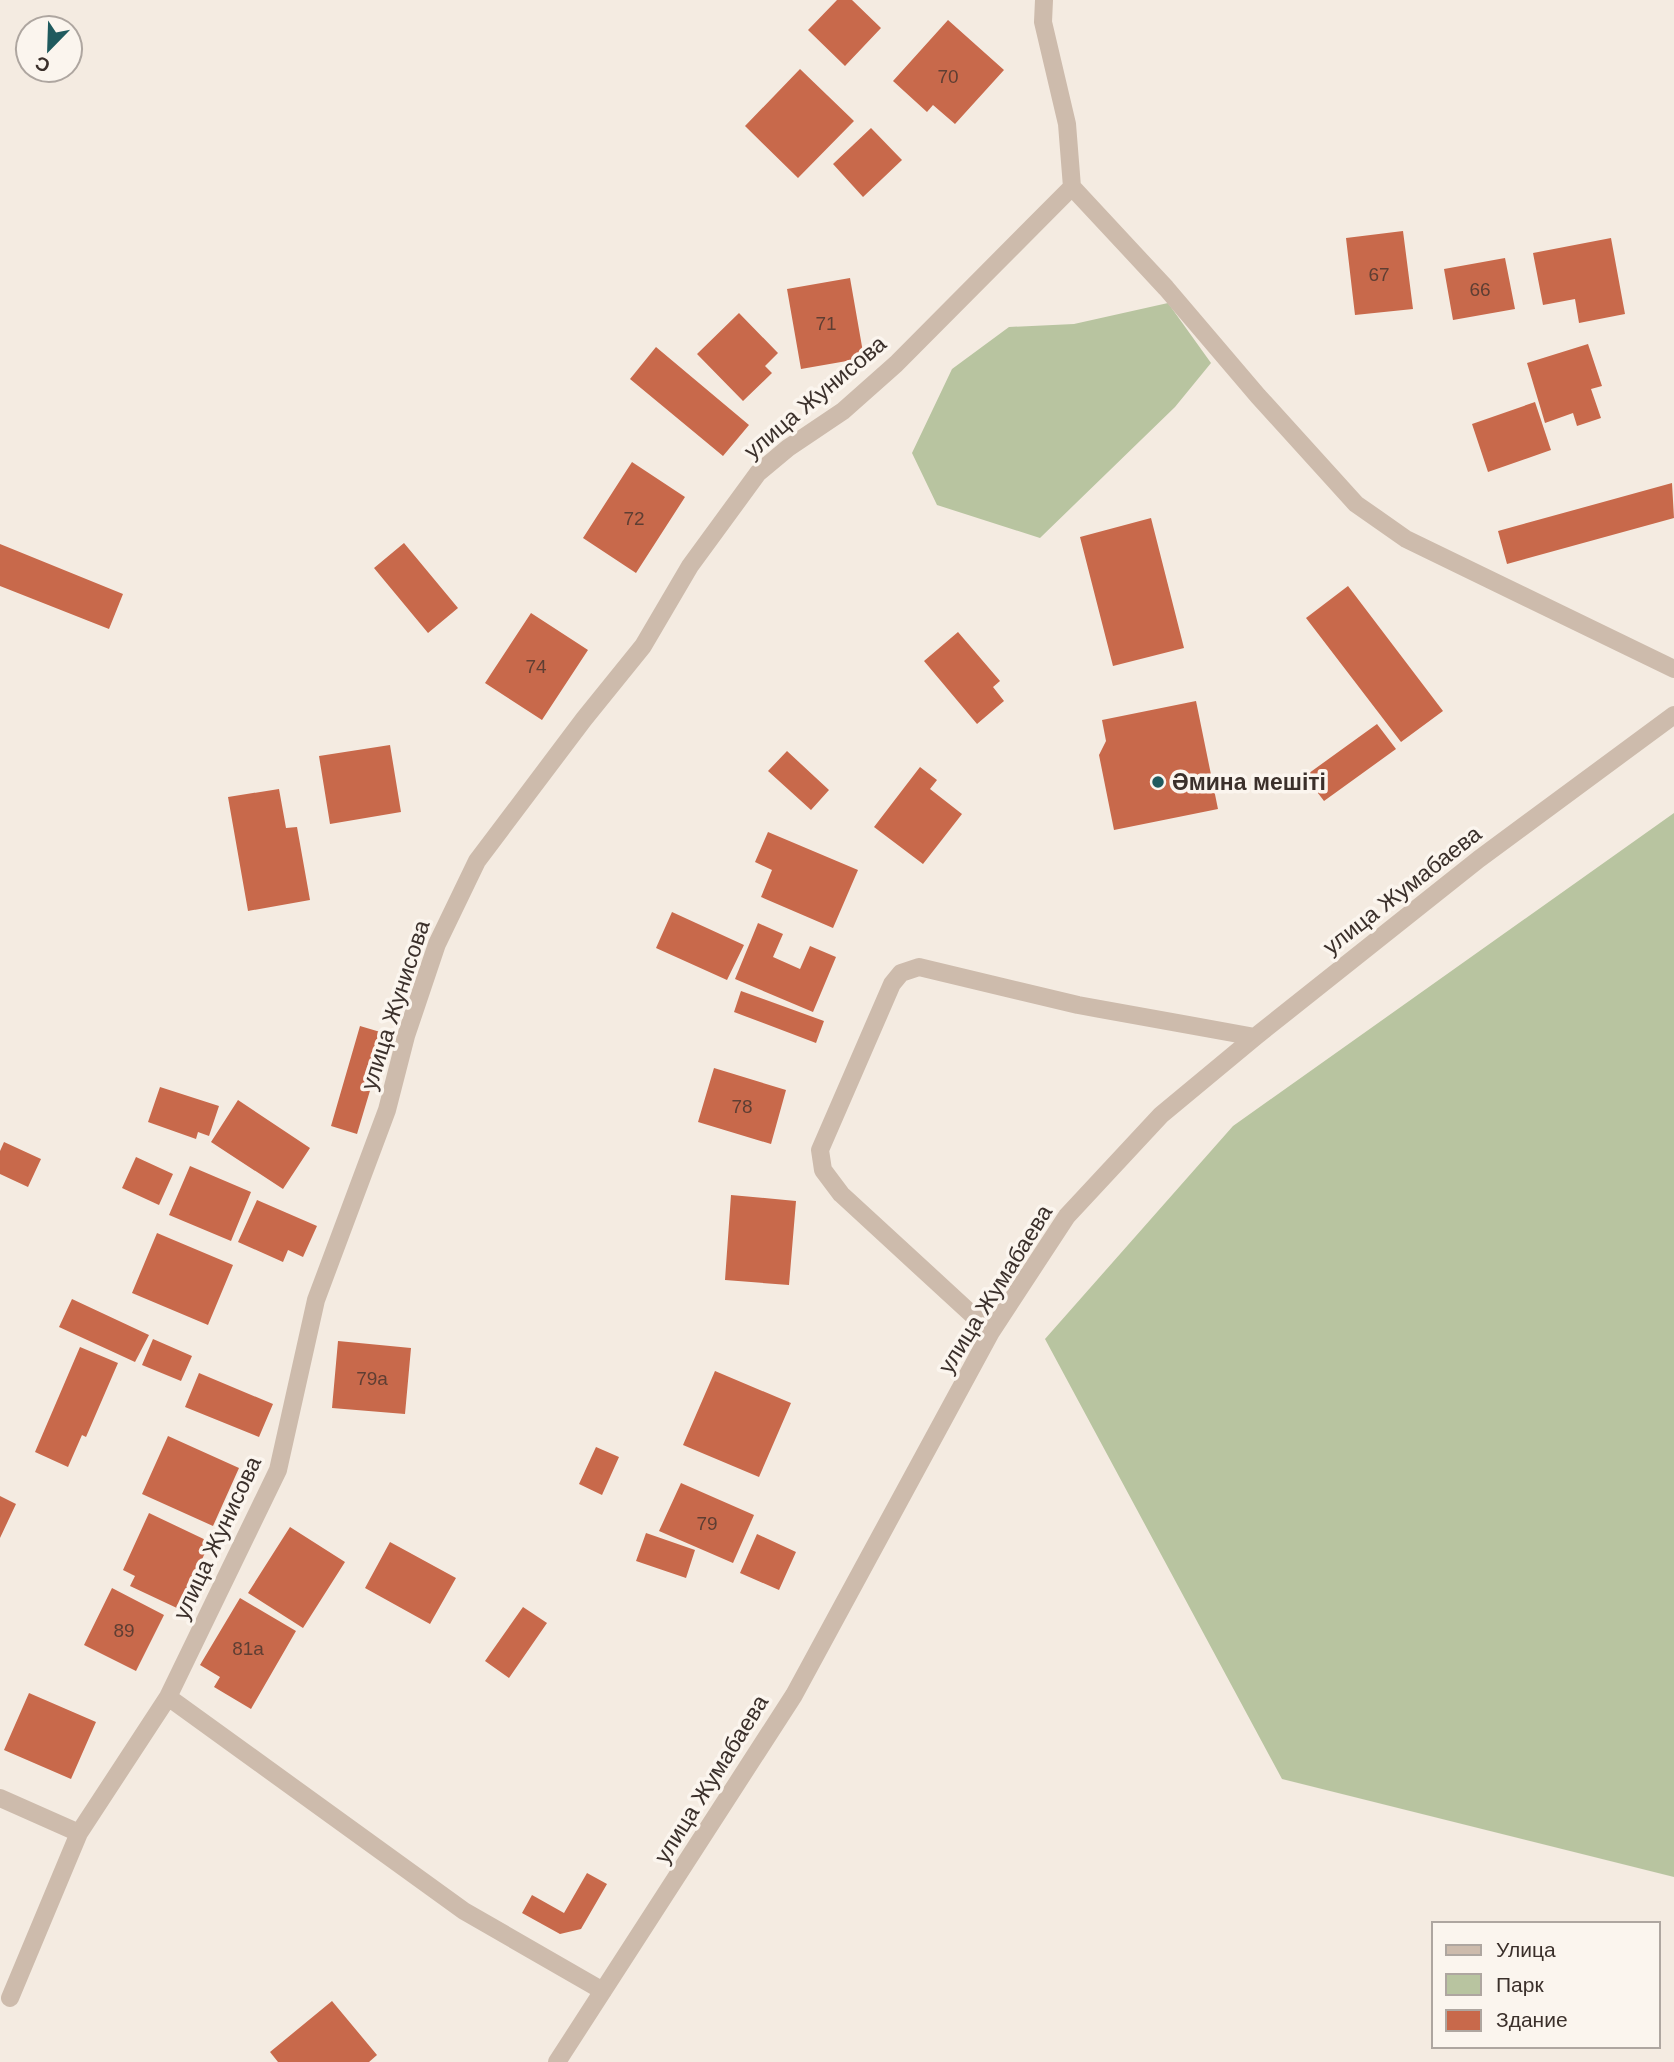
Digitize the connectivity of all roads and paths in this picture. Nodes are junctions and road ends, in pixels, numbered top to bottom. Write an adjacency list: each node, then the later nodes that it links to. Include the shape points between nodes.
1 (1044, 0): 2 (street, via 1044,22 1067,124)
2 (1072, 187): 3 (street, via 1356,504 1406,539); 7 (street, улица Жунисова, via 896,364 843,411 758,473 690,566 643,646 477,861 437,944 387,1110 316,1300 278,1470)
3 (1674, 669)
4 (1674, 715): 5 (street, улица Жумабаева, via 1479,859)
5 (1255, 1037): 6 (street, улица Жумабаева, via 1161,1115 1067,1216); 6 (street, via 1078,1005 919,967 901,973 892,984 820,1150 823,1170 841,1194)
6 (991, 1332): 10 (street, улица Жумабаева, via 794,1695)
7 (168, 1698): 9 (street, улица Жунисова); 10 (street, via 464,1911)
8 (0, 1798): 9 (street)
9 (79, 1833): 11 (street, улица Жунисова)
10 (603, 1992): 12 (street, улица Жумабаева)
11 (9, 1998)
12 (557, 2062)

